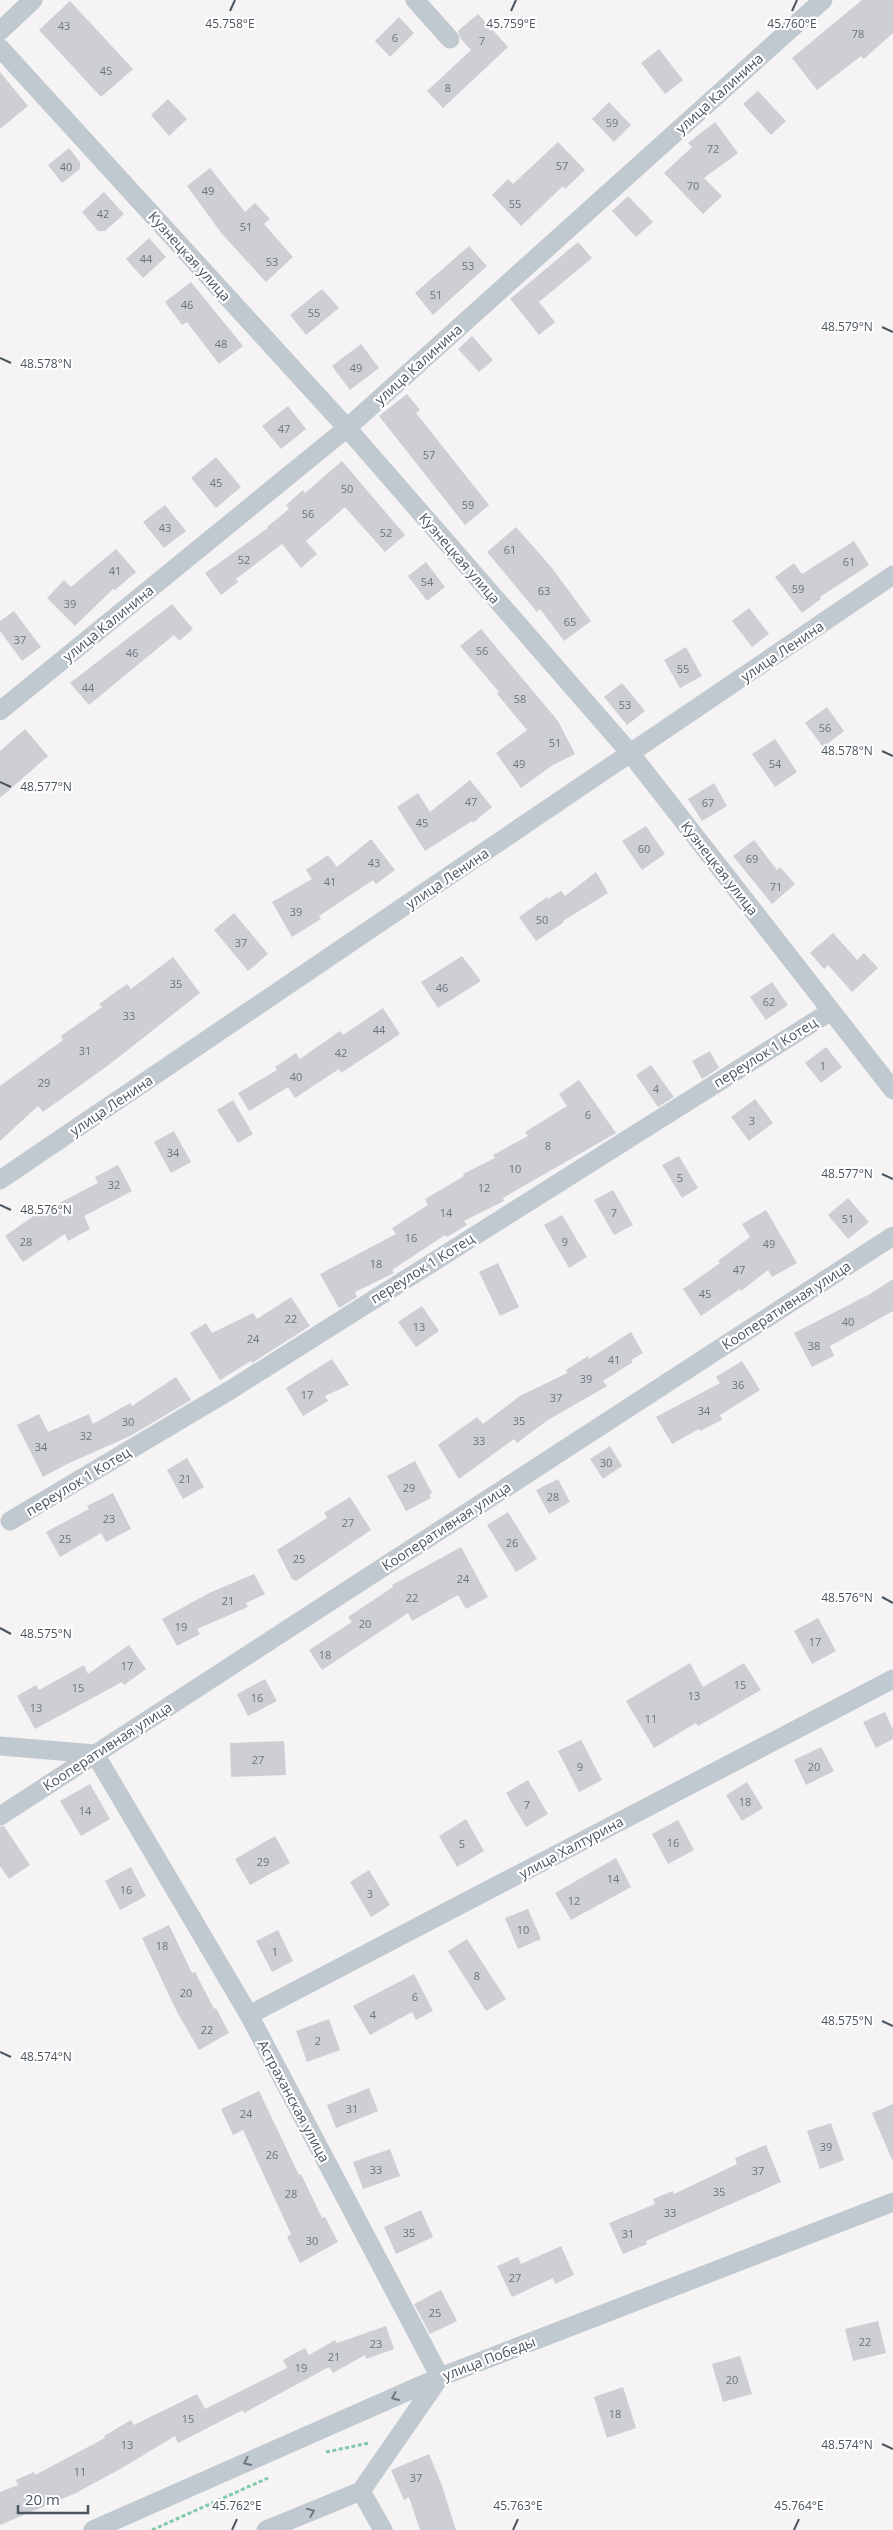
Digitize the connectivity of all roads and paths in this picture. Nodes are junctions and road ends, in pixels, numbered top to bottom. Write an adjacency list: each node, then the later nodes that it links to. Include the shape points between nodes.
1 (33, 0): 4 (street)
2 (415, 0): 5 (street)
3 (823, 0): 7 (street, улица Калинина)
4 (0, 30)
5 (450, 39)
6 (0, 48): 7 (street, Кузнецкая улица)
7 (347, 428): 9 (street, улица Калинина); 10 (street, Кузнецкая улица)
8 (893, 575): 10 (street, улица Ленина)
9 (0, 711)
10 (631, 754): 11 (street, Кузнецкая улица); 13 (street, улица Ленина)
11 (831, 1011): 12 (street, Кузнецкая улица); 15 (street, переулок 1 Котец, via 232,1389)
12 (893, 1090)
13 (0, 1180)
14 (893, 1236): 18 (street, Кооперативная улица)
15 (10, 1521)
16 (893, 1679): 20 (street, улица Халтурина)
17 (0, 1746): 18 (street)
18 (95, 1754): 19 (street, Кооперативная улица); 20 (street, Астраханская улица)
19 (0, 1816)
20 (249, 2014): 22 (street, Астраханская улица)
21 (893, 2202): 22 (street, улица Победы)
22 (440, 2377): 23 (street); 27 (street, улица Победы, one-way to 27)
23 (398, 2437): 24 (path); 26 (street)
24 (318, 2456)
25 (274, 2475): 28 (path)
26 (361, 2491): 29 (street, one-way to 26); 30 (street)
27 (93, 2530)
28 (152, 2530)
29 (266, 2530)
30 (383, 2530)

